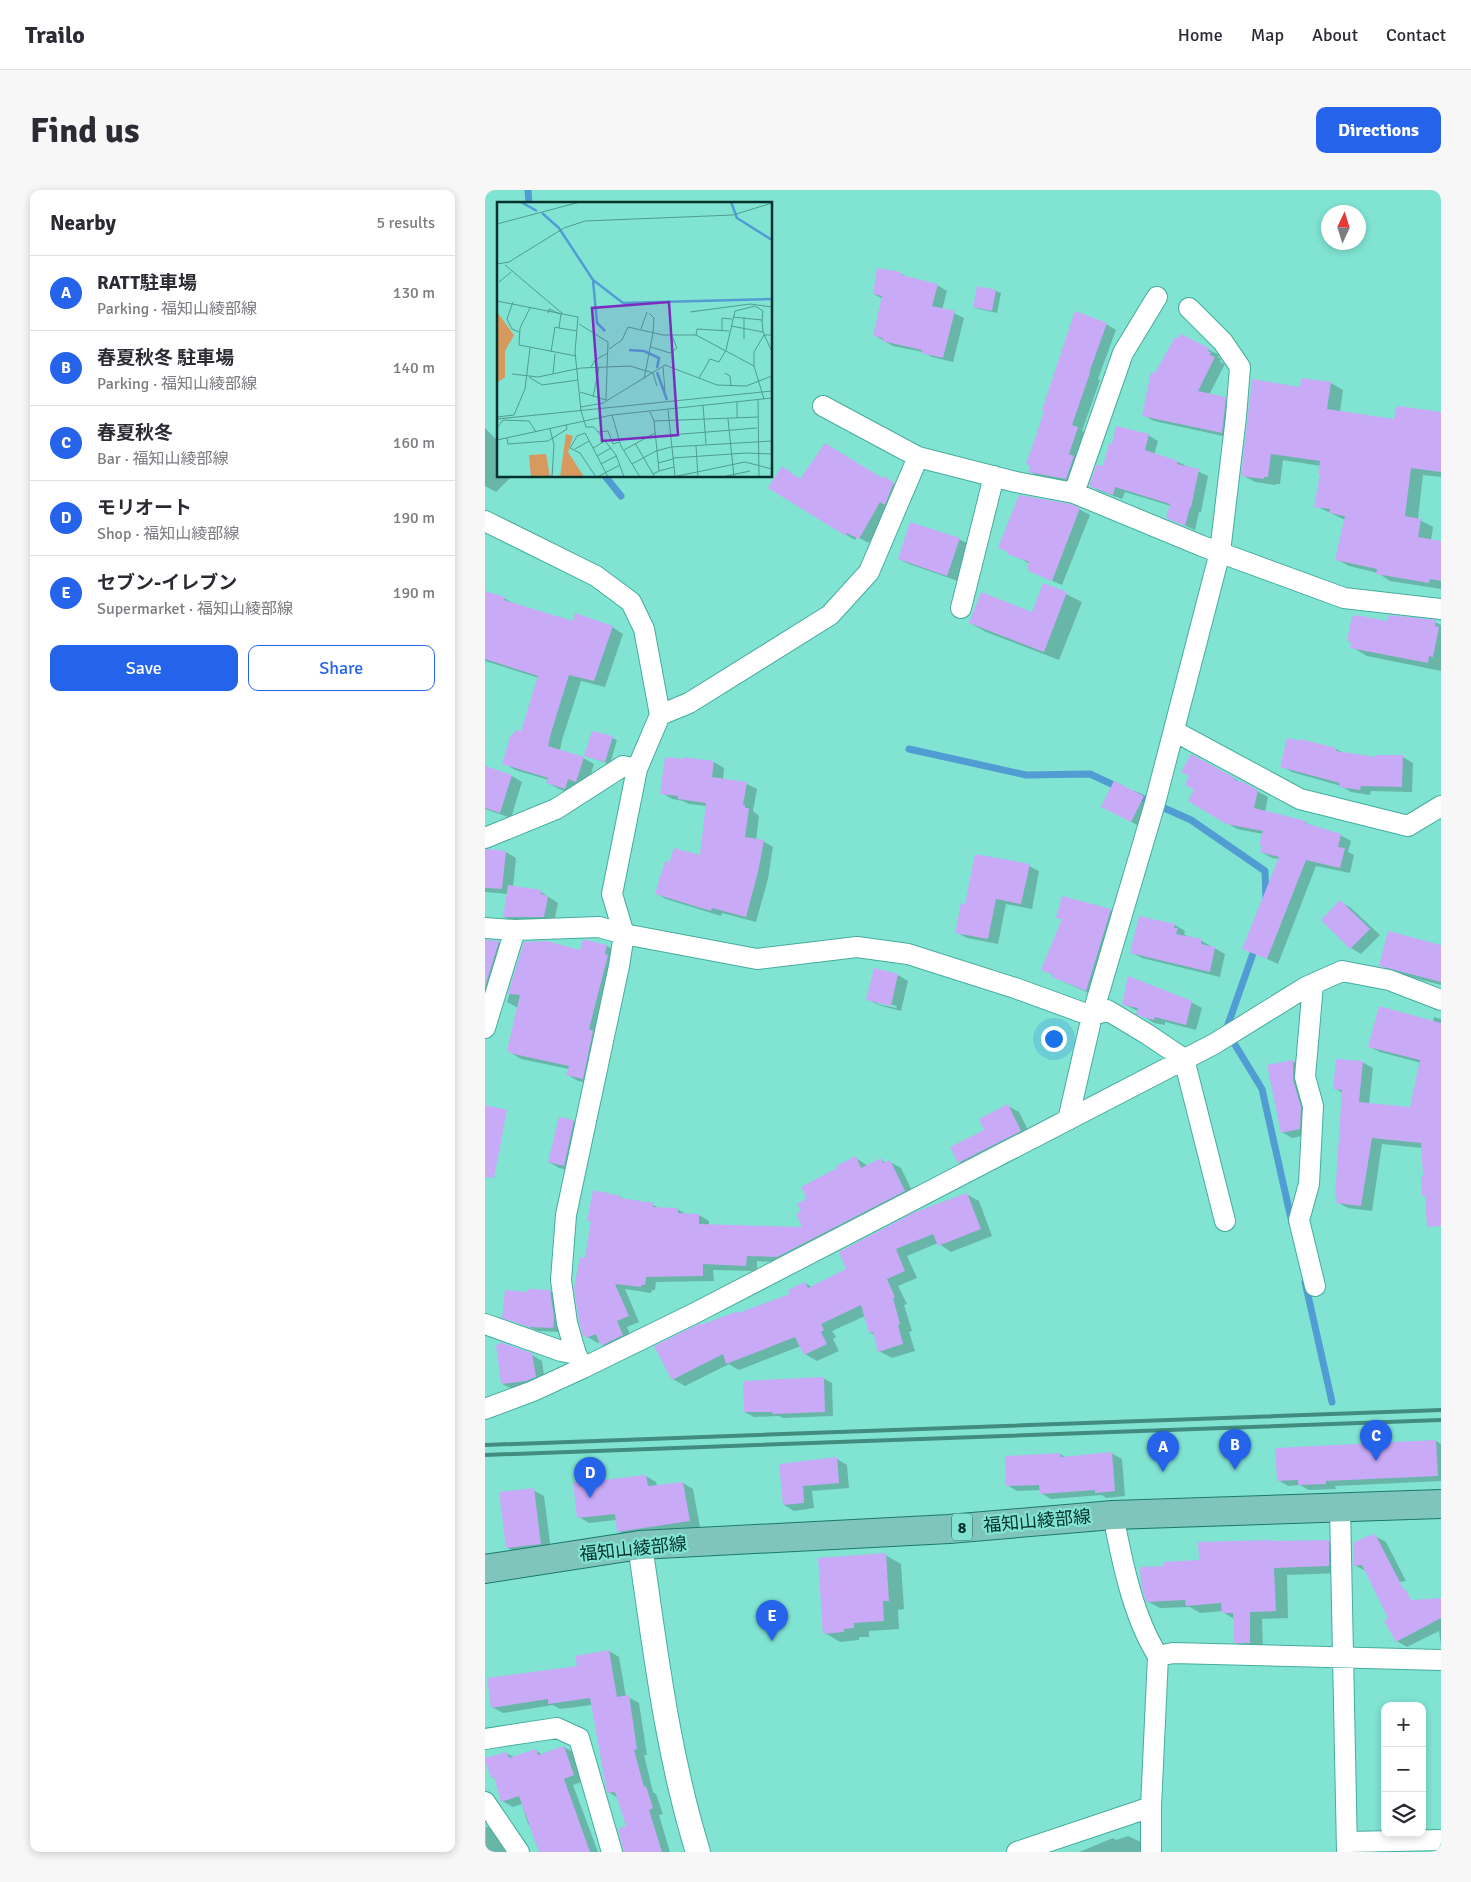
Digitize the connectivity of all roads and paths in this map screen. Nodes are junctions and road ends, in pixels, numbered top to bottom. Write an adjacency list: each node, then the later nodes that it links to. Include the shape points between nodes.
1 (1157, 296): 6 (street, via 1123,353)
2 (1189, 308): 8 (street, via 1223,342 1240,367)
3 (823, 406): 4 (street)
4 (918, 457): 5 (street); 11 (street, via 869,572 830,615 698,698)
5 (993, 476): 6 (street); 9 (street)
6 (1074, 493): 8 (street)
7 (485, 521): 11 (street, via 596,576 631,602 644,629)
8 (1220, 552): 10 (street, via 1344,598); 12 (street)
9 (961, 608)
10 (1441, 609)
11 (660, 715): 13 (street)
12 (1174, 731): 14 (street, via 1300,799 1408,826); 21 (street)
13 (637, 769): 15 (street, via 623,766 556,809); 18 (street, via 612,894)
14 (1441, 806)
15 (485, 838)
16 (485, 928): 17 (street)
17 (515, 930): 18 (street, via 599,927); 22 (street)
18 (624, 934): 21 (street, via 757,959 857,947 908,954); 28 (street, via 566,1215 561,1280 567,1323)
19 (1313, 984): 20 (street, via 1342,971 1389,980); 23 (street); 26 (street, via 1305,1077 1313,1106 1309,1184 1299,1220)
20 (1441, 1000)
21 (1092, 1016): 23 (street, via 1107,1010); 24 (street)
22 (485, 1028)
23 (1184, 1059): 24 (street); 25 (street)
24 (1068, 1120): 28 (street, via 706,1308)
25 (1225, 1221)
26 (1315, 1286)
27 (485, 1324): 28 (street)
28 (580, 1361): 29 (street, via 533,1391)
29 (485, 1409)
30 (1441, 1504): 31 (main road, 福知山綾部線 / 8)
31 (1340, 1507): 32 (main road, 福知山綾部線 / 8); 36 (street)
32 (1113, 1515): 33 (main road, 福知山綾部線 / 8, via 949,1528); 35 (street, via 1121,1560 1147,1638)
33 (640, 1545): 34 (main road, 福知山綾部線 / 8); 45 (street, via 668,1731)
34 (485, 1569)
35 (1158, 1656): 36 (street, via 1173,1653); 40 (street)
36 (1344, 1658): 37 (street); 42 (street)
37 (1441, 1660)
38 (485, 1739): 44 (street, via 557,1728 579,1738)
39 (485, 1802): 43 (street)
40 (1151, 1807): 46 (street); 47 (street)
41 (1441, 1840): 42 (street)
42 (1347, 1847)
43 (519, 1852)
44 (612, 1852)
45 (698, 1852)
46 (1017, 1852)
47 (1151, 1852)

